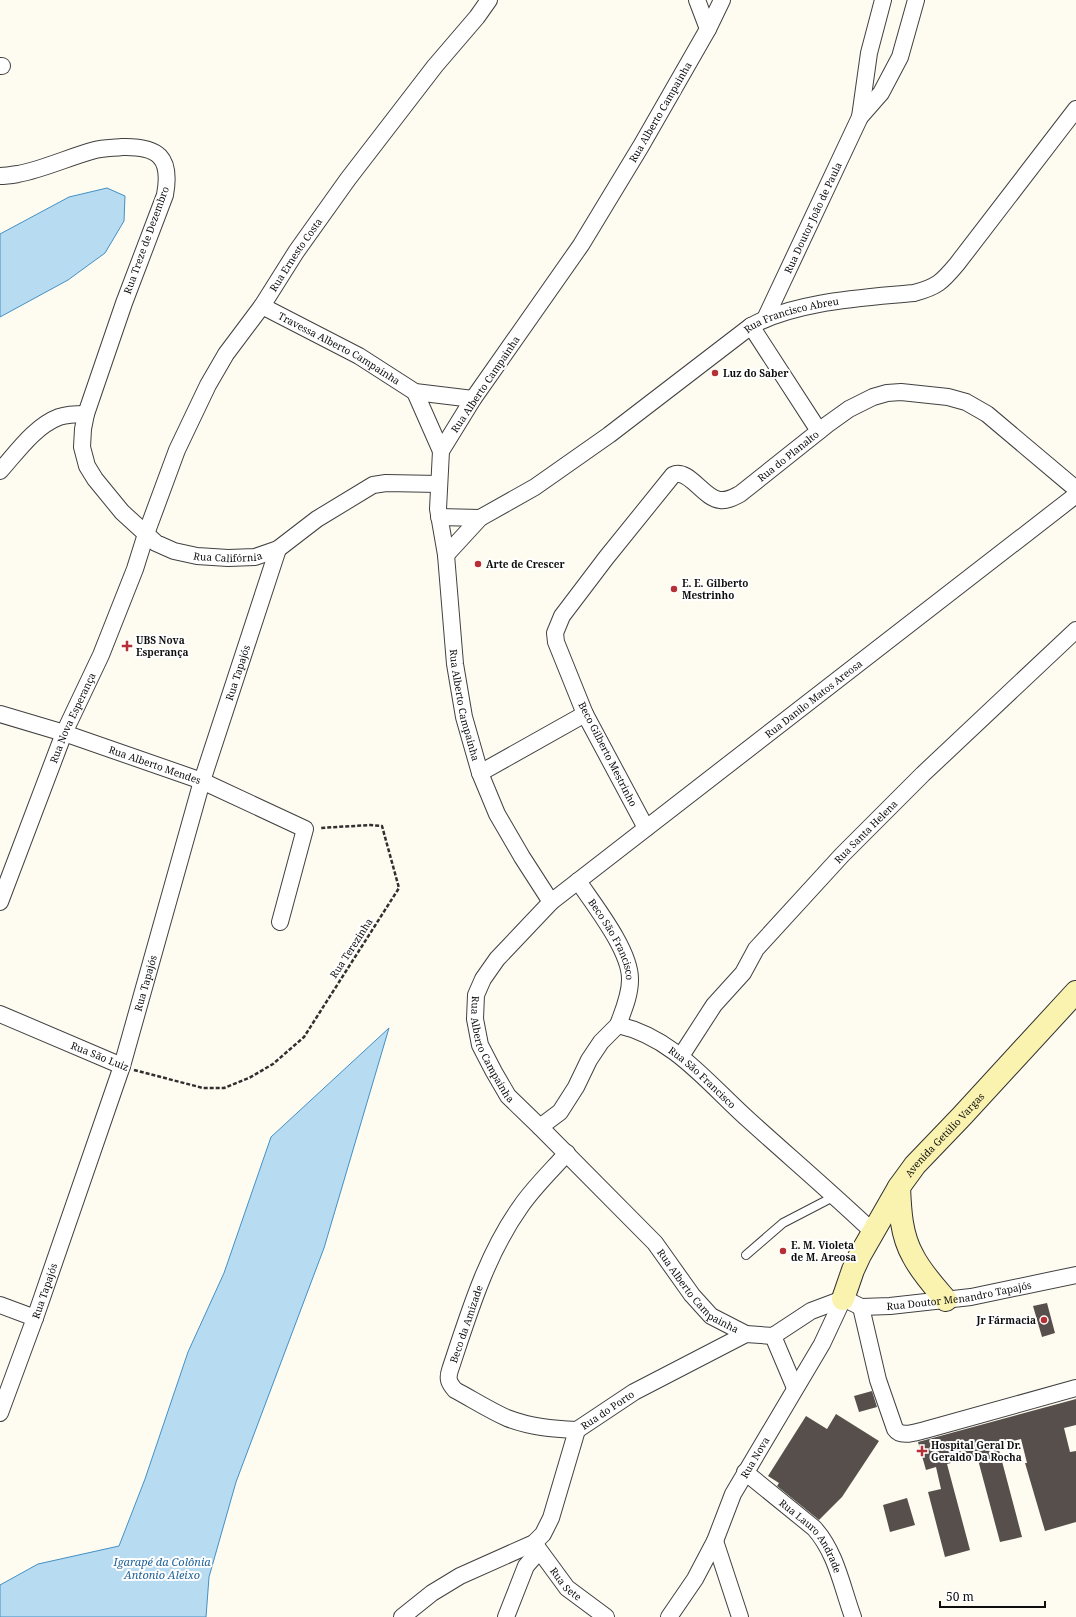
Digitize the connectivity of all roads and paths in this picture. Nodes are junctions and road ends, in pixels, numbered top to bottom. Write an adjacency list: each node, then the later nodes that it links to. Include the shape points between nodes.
1 (488, 0): 10 (street, Rua Ernesto Costa, via 348,179 296,252)
2 (697, 0): 6 (street)
3 (722, 0): 6 (street, Rua Alberto Campainha)
4 (883, 0): 8 (street, Rua Doutor João de Paula, via 869,52)
5 (916, 0): 8 (street, Rua Doutor João de Paula, via 900,57 881,93)
6 (708, 29): 14 (street, Rua Alberto Campainha, via 642,146 581,245)
7 (1076, 109): 11 (street, Rua Francisco Abreu, via 940,283 930,289 914,293 802,307)
8 (860, 117): 11 (street, Rua Doutor João de Paula)
9 (0, 176): 15 (street, Rua Treze de Dezembro, via 18,174 96,149 149,149 160,155 164,162 167,182 165,195)
10 (262, 306): 13 (street, Travessa Alberto Campainha, via 359,356); 24 (street, Rua Ernesto Costa, via 226,354 195,410 177,450)
11 (765, 318): 12 (street, Rua Francisco Abreu)
12 (751, 326): 16 (street); 23 (street, Rua Francisco Abreu, via 609,435 535,487)
13 (415, 392): 14 (street, Travessa Alberto Campainha); 17 (street)
14 (473, 399): 17 (street, Rua Alberto Campainha)
15 (86, 414): 18 (street, via 58,417 43,426); 24 (street, Rua Califórnia, via 82,446 87,466 110,498)
16 (819, 431): 20 (street, Rua do Planalto, via 849,409 886,393 948,396 966,402 987,414); 28 (street, Rua do Planalto, via 740,494 725,500 712,499 682,474 673,475 562,616)
17 (441, 451): 19 (street, Rua Alberto Campainha)
18 (0, 471)
19 (439, 484): 22 (street, Rua Alberto Campainha); 25 (street, Rua Califórnia, via 373,485 317,519)
20 (1076, 488)
21 (1076, 495): 34 (street, Rua Danilo Matos Areosa)
22 (439, 517): 23 (street); 26 (street, Rua Alberto Campainha)
23 (480, 518): 26 (street, Rua Francisco Abreu)
24 (146, 534): 25 (street, Rua Califórnia, via 156,543 174,551 197,556 255,557); 31 (street, Rua Nova Esperança, via 101,655)
25 (278, 548): 33 (street, Rua Tapajós)
26 (446, 555): 32 (street, Rua Alberto Campainha, via 455,664 464,718)
27 (1076, 630): 43 (street, Rua Santa Helena, via 923,774 831,866 756,949 743,973 714,1005)
28 (555, 633): 30 (street, Beco Gilberto Mestrinho, via 556,642)
29 (0, 714): 31 (street, Rua Alberto Mendes)
30 (585, 714): 32 (street); 34 (street, Beco Gilberto Mestrinho)
31 (64, 733): 33 (street, Rua Alberto Mendes); 37 (street, Rua Nova Esperança)
32 (480, 773): 38 (street, Rua Alberto Campainha, via 497,814)
33 (202, 781): 35 (street, Rua Alberto Mendes); 44 (street, Rua Tapajós)
34 (646, 828): 36 (street, Rua Danilo Matos Areosa)
35 (305, 829): 39 (street); 45 (path, Rua Terezinha, via 382,826 399,888 304,1037 273,1064 250,1078 224,1088)
36 (578, 881): 38 (street, Rua Danilo Matos Areosa); 42 (street, Beco São Francisco, via 615,938 630,972 629,990)
37 (0, 902)
38 (551, 902): 46 (street, Rua Alberto Campainha, via 497,959 483,979 476,995 475,1019 480,1045 508,1096)
39 (280, 922)
40 (1076, 992): 48 (street, Avenida Getúlio Vargas, via 915,1165)
41 (0, 1014): 44 (street, Rua São Luiz)
42 (618, 1025): 43 (street, Rua São Francisco, via 643,1032); 46 (street, via 601,1042 560,1112)
43 (681, 1056): 49 (street, Rua São Francisco, via 749,1121)
44 (122, 1066): 45 (path, Rua São Luiz); 56 (street, Rua Tapajós)
45 (203, 1088)
46 (540, 1127): 47 (street, Rua Alberto Campainha)
47 (567, 1153): 57 (street, Rua Alberto Campainha, via 655,1243 692,1295 711,1316); 62 (street, Beco da Amizade, via 521,1206 489,1259 448,1380 456,1390 507,1418 533,1426)
48 (899, 1186): 50 (street, Avenida Getúlio Vargas); 53 (street, via 904,1233 912,1255)
49 (835, 1196): 50 (street, Rua São Francisco); 51 (lane, via 783,1223)
50 (873, 1232): 54 (street, Avenida Getúlio Vargas, via 852,1270)
51 (746, 1255)
52 (1076, 1275): 53 (street, Rua Doutor Menandro Tapajós)
53 (946, 1300): 54 (street, Rua Doutor Menandro Tapajós)
54 (852, 1303): 58 (street, via 811,1311); 59 (street, Rua Nova, via 822,1344); 60 (street, via 895,1429 899,1433 909,1434)
55 (0, 1305): 56 (street)
56 (35, 1318): 61 (street, Rua Tapajós)
57 (746, 1334): 58 (street); 62 (street, Rua do Porto, via 634,1392)
58 (773, 1336): 59 (street)
59 (795, 1388): 63 (street, Rua Nova)
60 (1076, 1388)
61 (0, 1413)
62 (577, 1430): 65 (street, Rua do Porto, via 551,1518)
63 (745, 1472): 64 (street, Rua Nova, via 733,1494); 71 (street, Rua Lauro Andrade, via 823,1538 835,1563)
64 (715, 1541): 69 (street, Rua Nova, via 696,1579); 70 (street)
65 (536, 1547): 66 (street, Rua do Porto, via 460,1576 432,1593); 67 (street); 68 (street, Rua Sete, via 566,1588)
66 (402, 1617)
67 (506, 1617)
68 (606, 1617)
69 (669, 1617)
70 (740, 1617)
71 (853, 1617)

